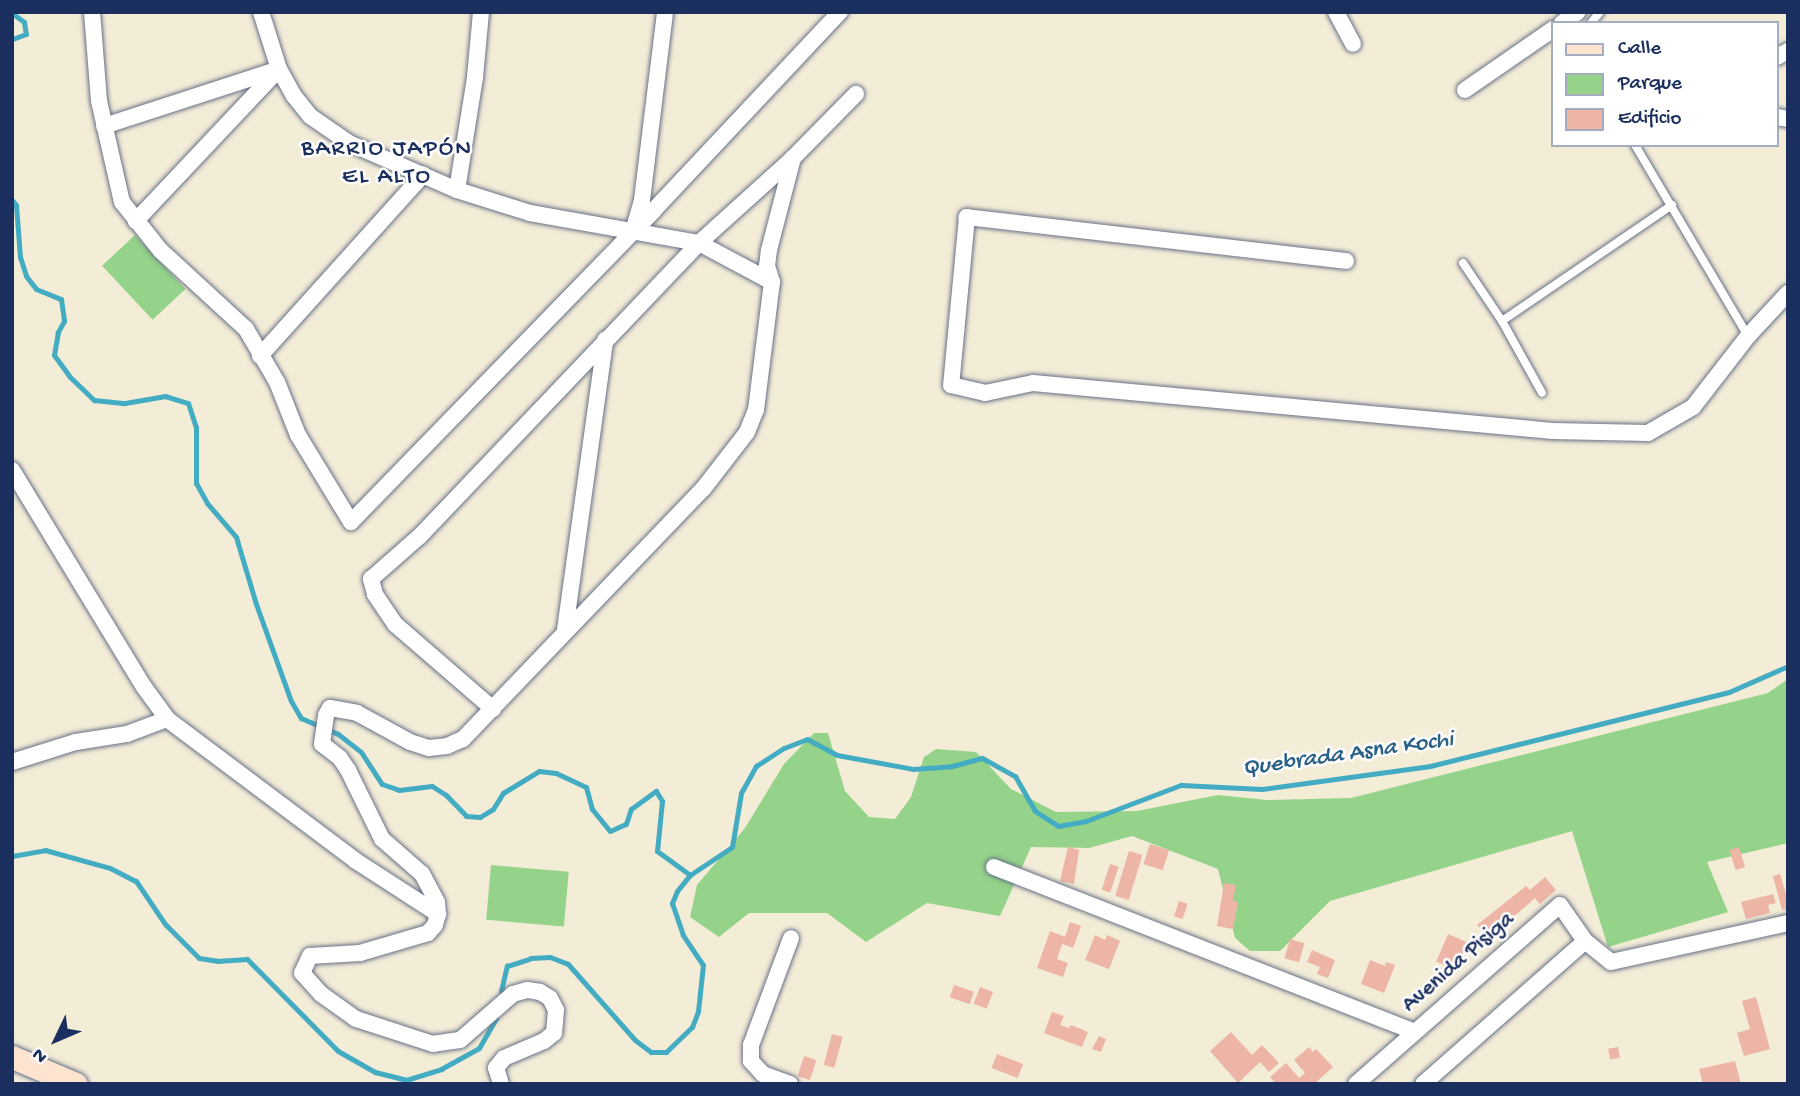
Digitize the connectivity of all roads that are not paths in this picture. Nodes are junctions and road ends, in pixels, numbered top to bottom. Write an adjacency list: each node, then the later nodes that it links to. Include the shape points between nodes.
1 (92, 12): 12 (street)
2 (261, 12): 9 (street)
3 (481, 12): 16 (street)
4 (665, 12): 19 (street, via 642,200)
5 (840, 12): 19 (street)
6 (1336, 12): 8 (street)
7 (1552, 30): 10 (street)
8 (1353, 44)
9 (279, 69): 12 (street); 15 (street, via 294,96 329,131); 18 (street)
10 (1465, 90)
11 (856, 94): 14 (street)
12 (104, 126): 18 (street, via 122,202)
13 (1635, 147): 17 (lane)
14 (793, 158): 20 (street); 23 (street, via 769,250)
15 (422, 175): 16 (street); 28 (street)
16 (457, 190): 19 (street, via 530,212)
17 (1672, 205): 25 (lane); 26 (lane)
18 (136, 221): 28 (street, via 160,250 238,321)
19 (634, 229): 20 (street); 28 (street, via 351,522 298,435 277,382)
20 (698, 243): 23 (street); 27 (street)
21 (1346, 261): 26 (street, via 967,217 951,385 985,393 1033,383 1553,431 1648,433 1693,407)
22 (1463, 263): 25 (lane)
23 (772, 282): 31 (street, via 756,410 747,432 703,489)
24 (1788, 293): 26 (street)
25 (1502, 321): 29 (lane)
26 (1748, 336)
27 (605, 340): 31 (street); 32 (street, via 421,536 371,579 374,594 395,624)
28 (260, 356)
29 (1542, 393)
30 (12, 470): 33 (street)
31 (565, 630): 32 (street)
32 (493, 709): 36 (street, via 463,740 429,748 357,713 330,709 326,715 322,744 348,770 382,839 422,874 438,902)
33 (167, 719): 34 (street, via 127,734 76,742); 36 (street, via 356,860)
34 (12, 762)
35 (994, 867): 40 (street)
36 (438, 914): 43 (street, via 428,933 360,953 310,956 302,973 321,994 356,1019 433,1044 460,1040 513,994 540,992 556,1010 554,1032 504,1058 496,1068)
37 (1788, 923): 39 (street, Avenida Pisiga, via 1611,962)
38 (791, 938): 44 (street, via 751,1045 751,1061 763,1074)
39 (1585, 941): 40 (street, Avenida Pisiga, via 1560,905); 46 (street)
40 (1414, 1032): 45 (street, Avenida Pisiga)
41 (12, 1057): 42 (street)
42 (76, 1084)
43 (501, 1084)
44 (790, 1084)
45 (1356, 1084)
46 (1423, 1084)

